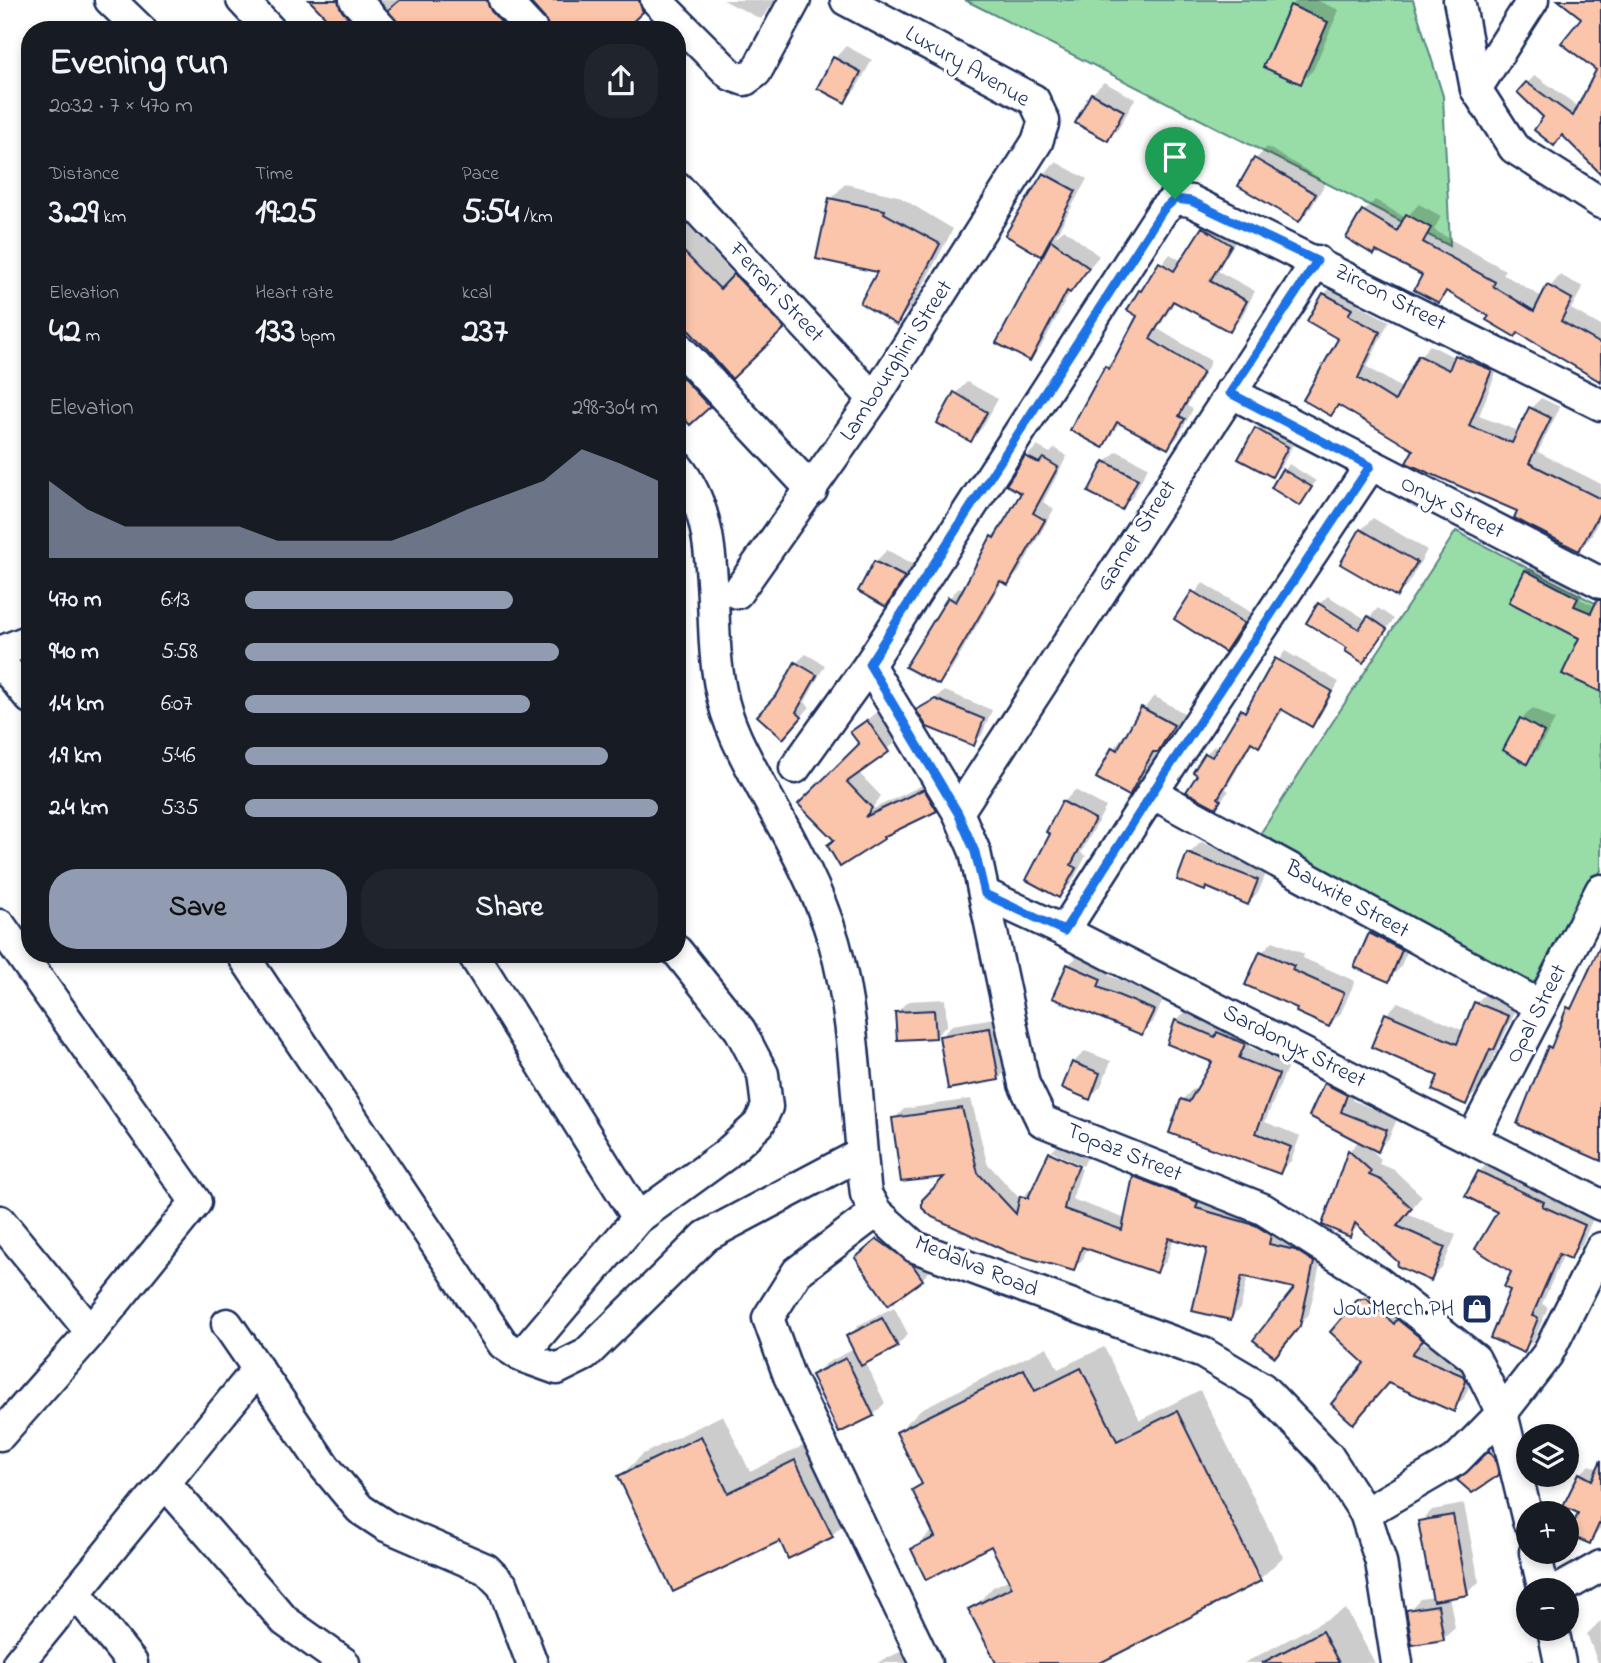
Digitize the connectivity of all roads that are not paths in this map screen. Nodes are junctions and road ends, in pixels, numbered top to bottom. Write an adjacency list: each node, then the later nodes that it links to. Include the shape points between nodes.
1 (110, 0): 10 (street)
2 (242, 0): 11 (street)
3 (355, 0): 12 (street)
4 (504, 0): 13 (street)
5 (656, 0): 14 (street)
6 (795, 0): 15 (street, via 756,72 745,80 731,75)
7 (846, 0): 17 (street, Luxury Avenue, via 1034,100)
8 (1459, 0): 16 (street)
9 (1533, 0): 16 (street)
10 (132, 21)
11 (262, 21)
12 (375, 21)
13 (524, 21)
14 (677, 21)
15 (686, 30)
16 (1476, 89): 18 (street, via 1514,148)
17 (1044, 121): 23 (street, Lambourghini Street, via 1037,142)
18 (1598, 196)
19 (686, 197): 23 (street, Ferrari Street)
20 (1317, 261): 22 (street, Garnet Street); 24 (street, Zircon Street); 33 (street, Zircon Street, via 1191,201 1175,199 1163,210)
21 (686, 356): 27 (street)
22 (1230, 393): 25 (street, Onyx Street); 37 (street, Garnet Street)
23 (874, 398): 27 (street, Lambourghini Street)
24 (1601, 405)
25 (1370, 466): 28 (street, Onyx Street); 36 (street)
26 (686, 477): 49 (street, Medalva Road, via 707,528 715,655 730,727 802,863 834,942 850,1028)
27 (812, 490): 29 (street, Lambourghini Street)
28 (1601, 583)
29 (737, 593)
30 (21, 644): 31 (street)
31 (0, 652)
32 (0, 662): 34 (street)
33 (869, 664): 35 (street); 37 (street, Topaz Street)
34 (21, 687)
35 (795, 768)
36 (1152, 793): 41 (street); 47 (street, Bauxite Street)
37 (958, 813): 39 (street, Topaz Street, via 975,852)
38 (1601, 890): 47 (street, Opal Street)
39 (985, 894): 41 (street, Sardonyx Street); 59 (street, Topaz Street, via 1024,1084 1042,1121 1263,1209 1378,1282 1475,1359)
40 (0, 925): 42 (street)
41 (1064, 931): 48 (street, Sardonyx Street)
42 (21, 955)
43 (686, 962): 52 (street, via 740,1030 763,1074 766,1107 759,1124 725,1155)
44 (27, 963): 56 (street, via 196,1202)
45 (248, 963): 57 (street, via 487,1322 503,1344)
46 (479, 963): 52 (street)
47 (1541, 1006): 48 (street, Opal Street)
48 (1473, 1137): 50 (street, Sardonyx Street)
49 (861, 1154): 51 (street, Medalva Road, via 866,1194); 57 (street, via 706,1236 570,1366 557,1369)
50 (1601, 1205)
51 (876, 1212): 63 (street, Medalva Road, via 915,1247 1203,1353 1262,1388 1328,1456); 72 (street, via 797,1272 768,1318 789,1376)
52 (638, 1217): 57 (street)
53 (0, 1221): 56 (street)
54 (1601, 1248): 59 (street, via 1547,1355)
55 (227, 1324): 58 (street)
56 (91, 1332): 60 (street)
57 (521, 1356)
58 (257, 1370): 61 (street); 71 (street, via 360,1509 386,1526 486,1569 503,1586)
59 (1502, 1413): 62 (street, Topaz Street); 63 (street, via 1456,1460)
60 (0, 1435)
61 (166, 1484): 66 (street); 70 (street, via 285,1621)
62 (1523, 1501)
63 (1365, 1513): 73 (street, Medalva Road, via 1381,1562)
64 (1601, 1566): 65 (street)
65 (1579, 1578)
66 (76, 1593): 68 (street); 69 (street)
67 (1555, 1641): 74 (street)
68 (18, 1663)
69 (132, 1663)
70 (344, 1663)
71 (532, 1663)
72 (926, 1663)
73 (1397, 1663)
74 (1560, 1663)

